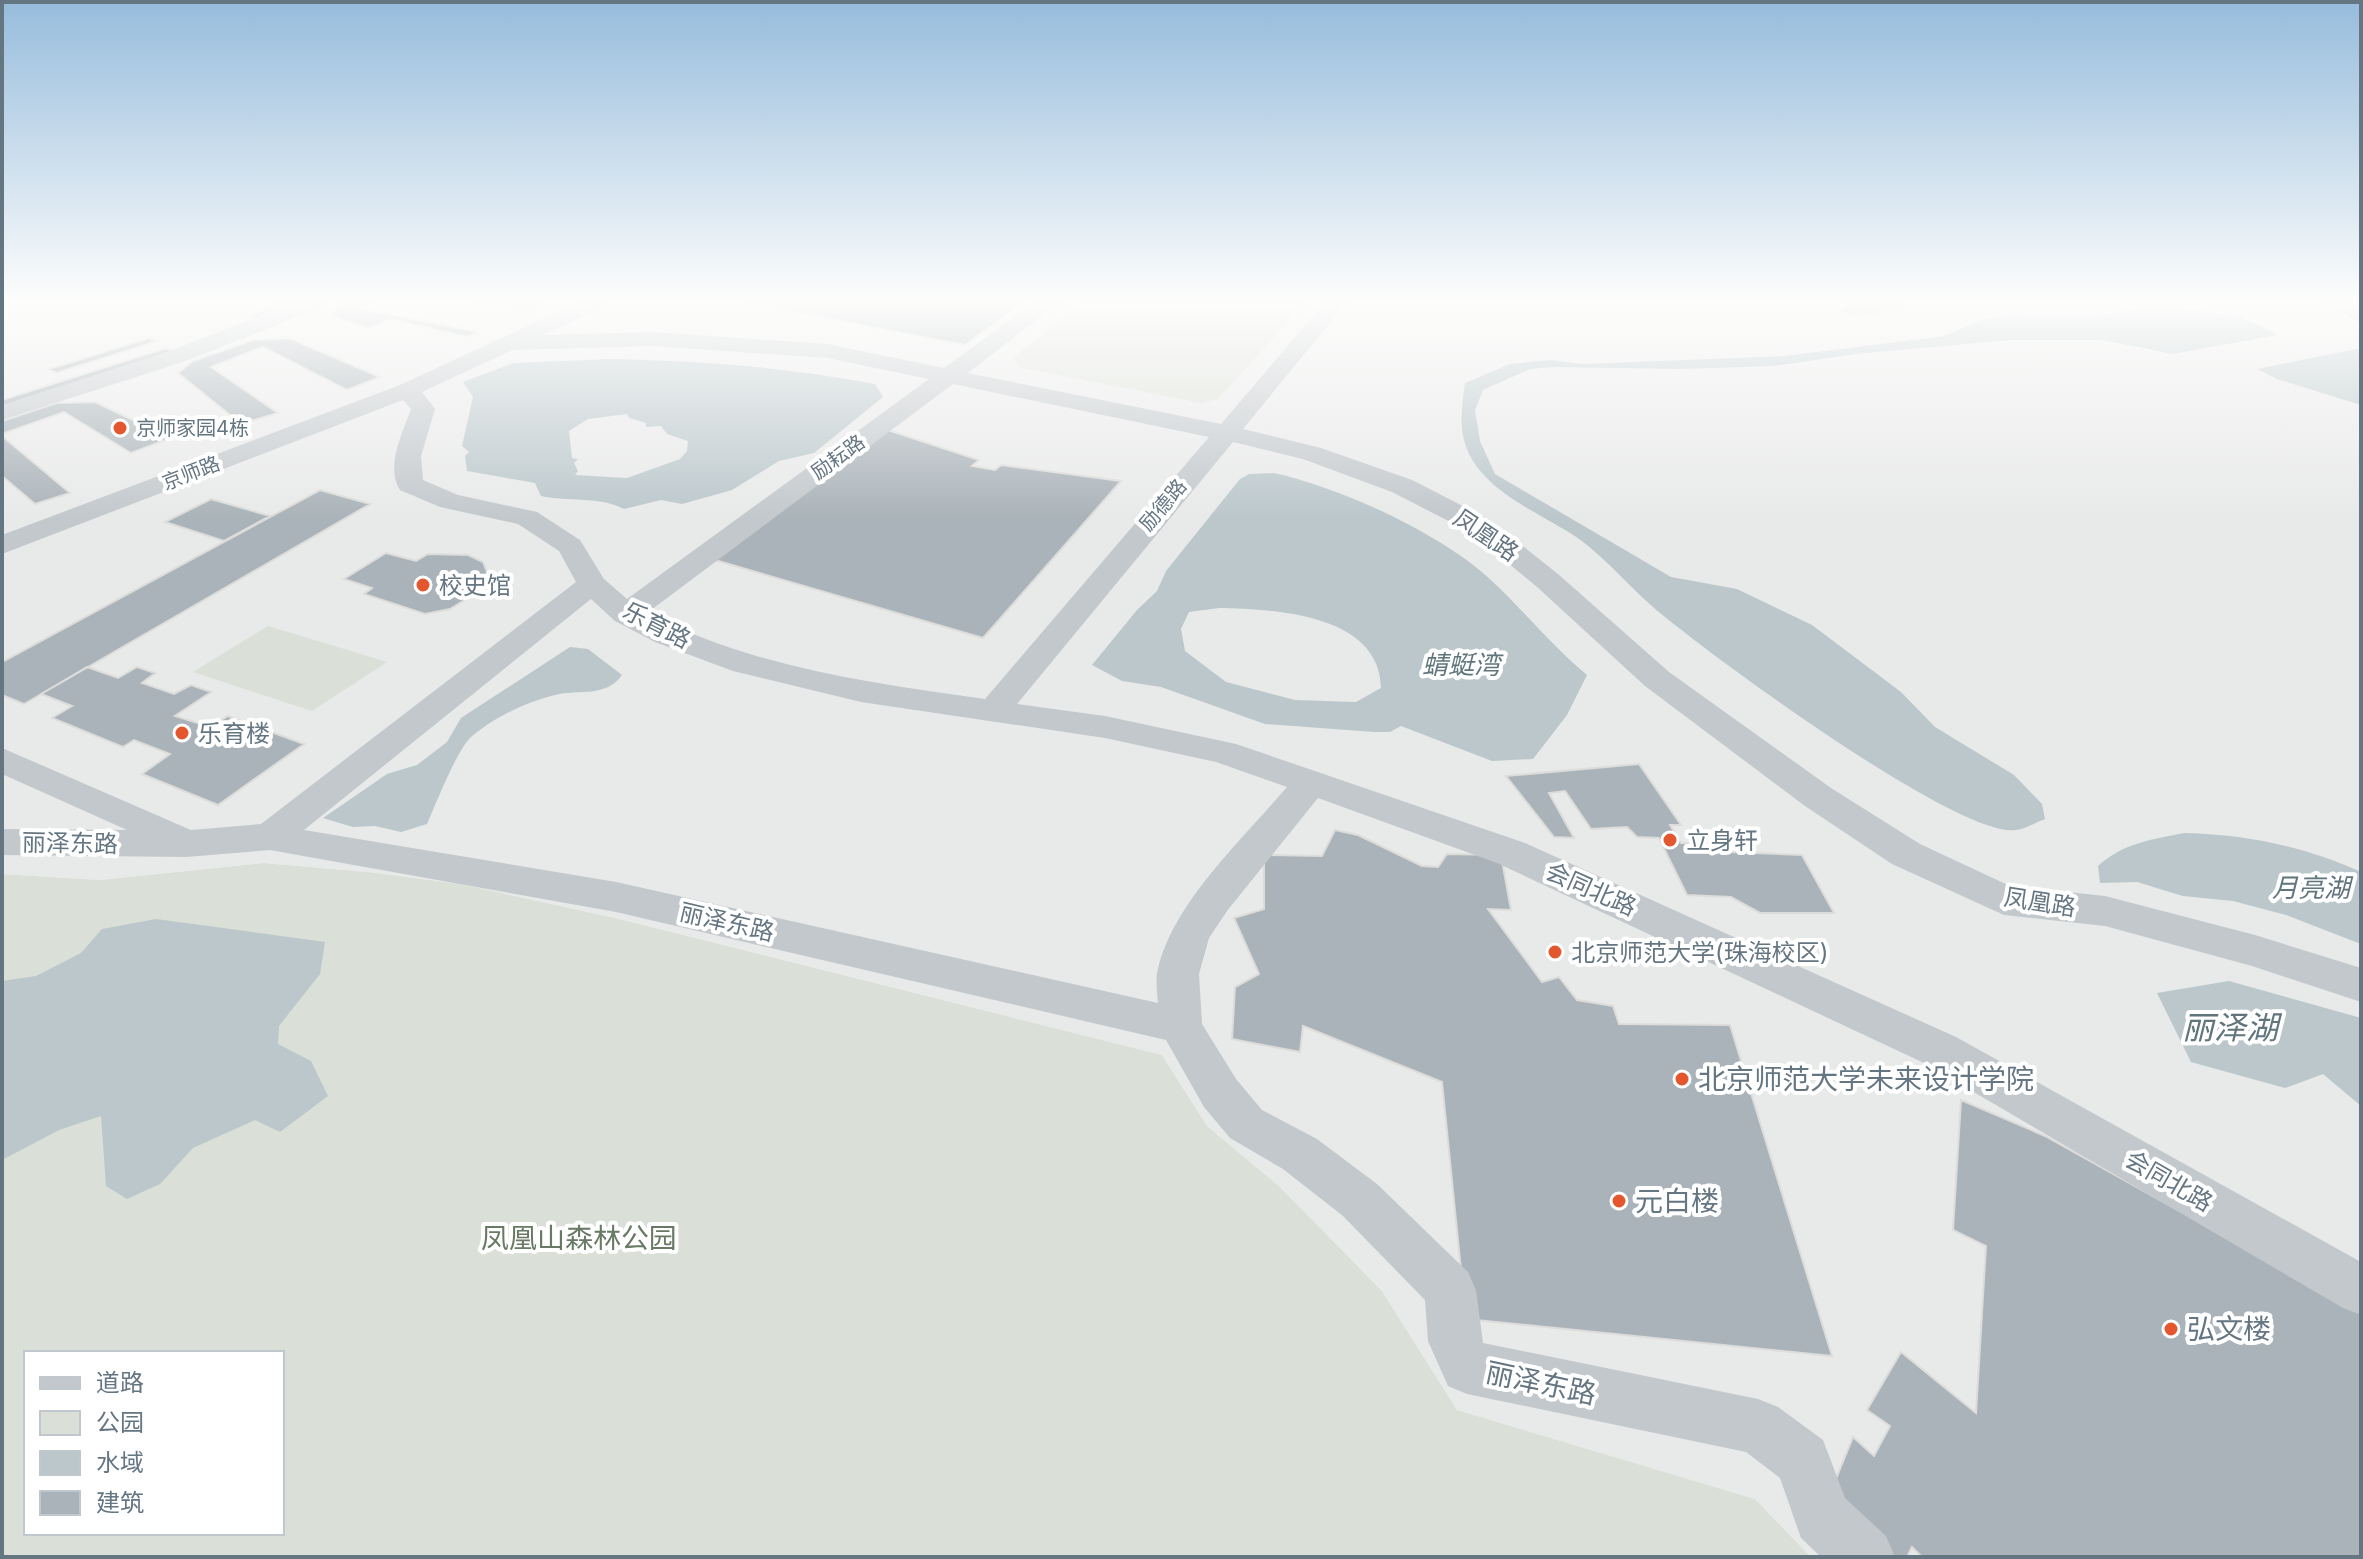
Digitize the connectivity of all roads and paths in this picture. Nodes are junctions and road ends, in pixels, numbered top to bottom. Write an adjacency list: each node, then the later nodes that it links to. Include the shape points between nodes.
1 (123, 374): 6 (street)
2 (444, 374): 5 (street, 京师路)
3 (950, 374): 7 (street, 凤凰路); 10 (street, 励耘路)
4 (1274, 374): 7 (street, 励德路)
5 (408, 390): 8 (street, 京师路); 9 (street, 乐育路, via 423,409 408,456 410,484 450,501 527,518 570,546)
6 (2, 413)
7 (1224, 432): 11 (street, 励德路); 17 (street, 凤凰路, via 1312,453 1402,486 1480,526 1657,679 1806,789 1906,854 2004,900 2105,911)
8 (2, 545)
9 (592, 584): 10 (street, 乐育路); 14 (street)
10 (626, 614): 11 (street, 乐育路, via 744,664 861,692)
11 (992, 712): 13 (street, 会同北路, via 1105,727 1224,752)
12 (2, 760): 16 (street)
13 (1311, 782): 18 (street, 丽泽东路, via 1190,935 1178,974); 19 (street, 会同北路, via 1511,853 1940,1050)
14 (270, 837): 16 (street, 丽泽东路); 18 (street, 丽泽东路, via 616,897)
15 (2, 842): 16 (street, 丽泽东路)
16 (186, 844)
17 (2361, 985)
18 (1180, 1026): 20 (street, 丽泽东路, via 1220,1093 1246,1124 1300,1154 1360,1200 1450,1290 1453,1339 1457,1356 1467,1367 1758,1427 1803,1460 1822,1517)
19 (2361, 1290)
20 (1865, 1557)

